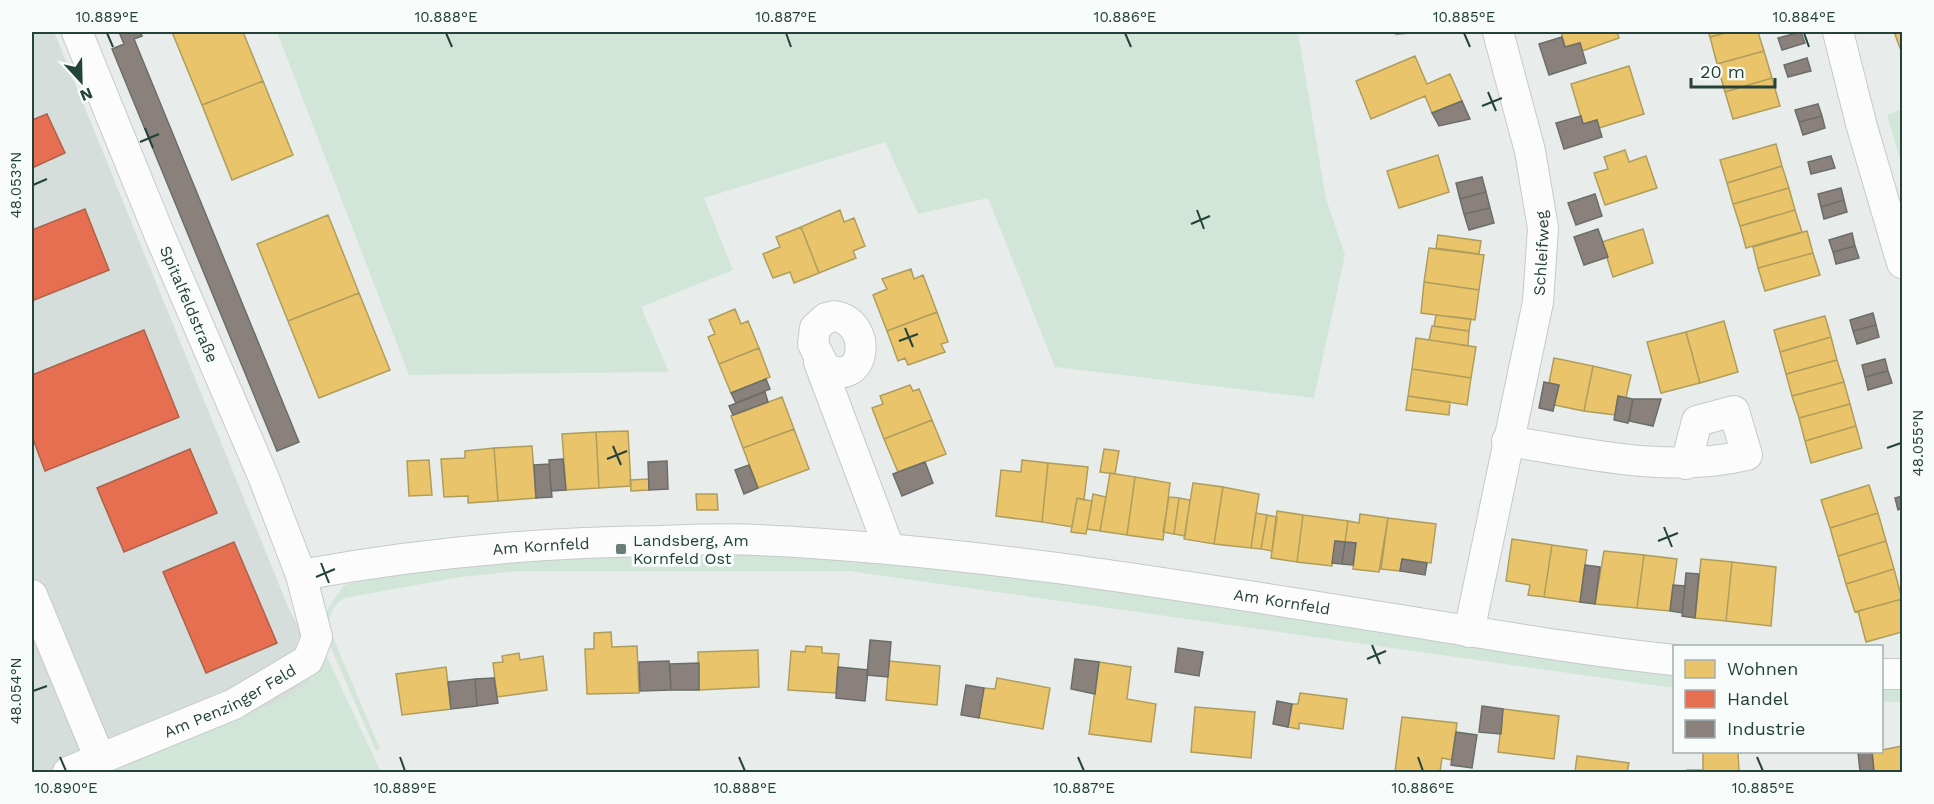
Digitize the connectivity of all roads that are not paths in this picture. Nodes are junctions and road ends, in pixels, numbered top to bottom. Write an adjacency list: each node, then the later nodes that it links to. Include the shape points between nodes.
1 (77, 32): 9 (street, Spitalfeldstraße)
2 (1498, 32): 6 (street, Schleifweg, via 1530,151 1543,228 1538,302)
3 (1838, 32): 4 (street)
4 (1902, 261)
5 (819, 362): 8 (street)
6 (1507, 441): 7 (street, via 1644,462); 12 (street, Schleifweg)
7 (1686, 464)
8 (889, 548): 9 (street, Am Kornfeld, via 754,540 621,541 393,558); 12 (street, Am Kornfeld, via 1100,575)
9 (301, 575): 16 (street, Am Penzinger Feld, via 317,638 308,660 234,704)
10 (32, 595): 11 (street)
11 (38, 631): 16 (street)
12 (1469, 632): 13 (street, Am Kornfeld)
13 (1673, 660)
14 (1883, 674): 15 (street)
15 (1902, 674)
16 (100, 759): 17 (street, Am Penzinger Feld)
17 (68, 772)

